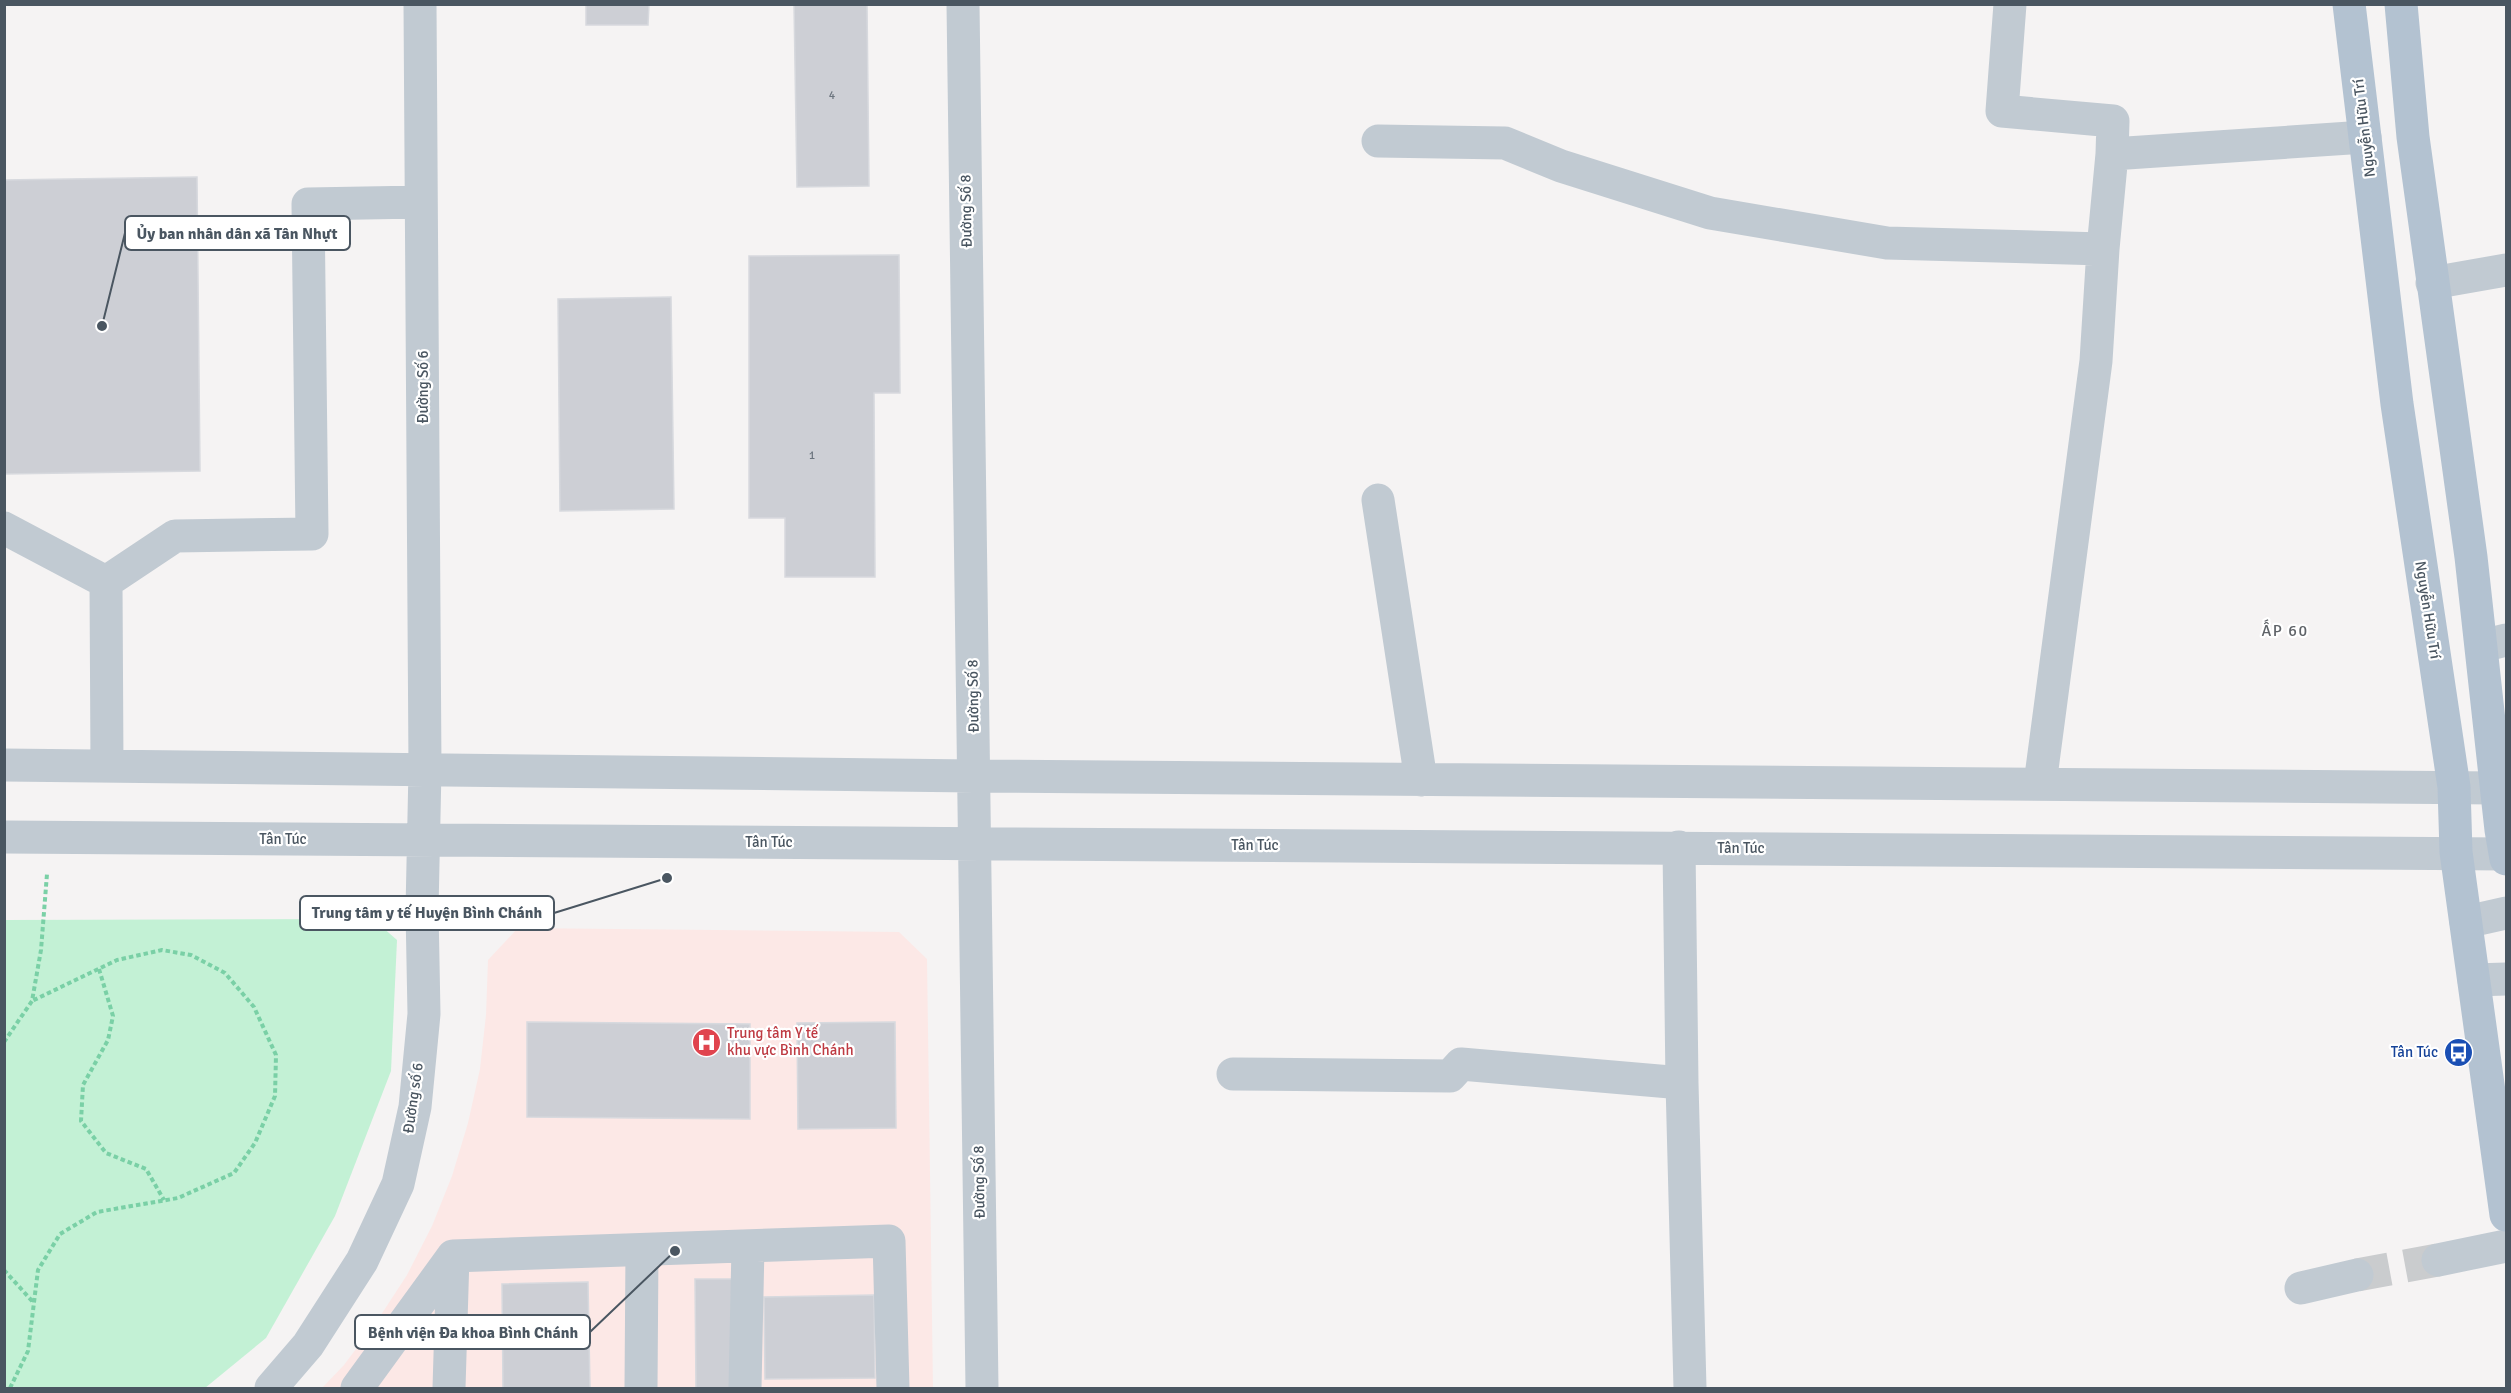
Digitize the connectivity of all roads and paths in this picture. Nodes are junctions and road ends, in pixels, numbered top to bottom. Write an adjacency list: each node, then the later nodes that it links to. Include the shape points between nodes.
1 (420, 4): 9 (street, Đường Số 6)
2 (963, 4): 20 (street, Đường Số 8)
3 (2010, 4): 8 (street, via 2002,111 2113,121)
4 (2349, 4): 6 (main road, Nguyễn Hữu Trí)
5 (2401, 4): 12 (main road)
6 (2365, 138): 8 (street); 23 (main road, Nguyễn Hữu Trí, via 2397,404)
7 (1378, 141): 10 (street, via 1505,144 1710,213 1887,243)
8 (2112, 154): 10 (street)
9 (421, 202): 15 (street, via 308,204 312,534 175,536); 19 (street, Đường Số 6)
10 (2103, 249): 22 (street, via 2096,361)
11 (2506, 270): 12 (street)
12 (2432, 283): 16 (main road)
13 (1378, 500): 21 (street)
14 (4, 528): 15 (street)
15 (105, 582): 18 (street)
16 (2494, 643): 24 (main road)
17 (4, 765): 18 (street)
18 (107, 766): 19 (street)
19 (425, 770): 20 (street); 27 (street, Đường số 6)
20 (974, 776): 21 (street); 28 (street, Đường Số 8)
21 (1421, 780): 22 (street)
22 (2040, 784): 23 (street)
23 (2454, 787): 24 (street); 30 (main road, Nguyễn Hữu Trí)
24 (2497, 788): 31 (main road)
25 (4, 837): 26 (street, Tân Túc)
26 (49, 837): 27 (street, Tân Túc); 37 (path, via 41,950)
27 (424, 840): 28 (street, Tân Túc); 54 (street, Đường số 6, via 424,1014 415,1107 398,1184 362,1261 308,1345)
28 (974, 843): 29 (street, Tân Túc); 59 (street, Đường Số 8)
29 (1679, 847): 30 (street, Tân Túc); 40 (street)
30 (2456, 852): 31 (street, Tân Túc); 33 (main road, Nguyễn Hữu Trí)
31 (2506, 856)
32 (2506, 914): 33 (street)
33 (2466, 922): 36 (main road, Nguyễn Hữu Trí)
34 (99, 969): 37 (path); 41 (path, via 112,1016 108,1040 83,1085 81,1121 106,1153 146,1169); 41 (path, via 117,960 162,950 191,955 225,973 247,998 276,1055 275,1096 255,1143 234,1173 178,1198)
35 (2506, 979): 36 (street)
36 (2474, 980): 42 (main road, Nguyễn Hữu Trí)
37 (32, 1001): 38 (path)
38 (4, 1042)
39 (1233, 1074): 40 (street, via 1450,1076 1461,1064)
40 (1682, 1083): 60 (street)
41 (164, 1200): 51 (path, via 97,1212 60,1234 38,1269)
42 (2506, 1215)
43 (748, 1246): 45 (street); 57 (street); 58 (street, via 889,1241)
44 (2506, 1246): 47 (street)
45 (642, 1250): 46 (street); 56 (street)
46 (453, 1256): 52 (street); 55 (street)
47 (2438, 1260)
48 (4, 1270): 51 (path)
49 (2357, 1275): 50 (street)
50 (2301, 1288)
51 (34, 1303): 53 (path, via 28,1351)
52 (447, 1387)
53 (10, 1389)
54 (271, 1389)
55 (357, 1389)
56 (641, 1389)
57 (745, 1389)
58 (893, 1389)
59 (982, 1389)
60 (1690, 1389)

